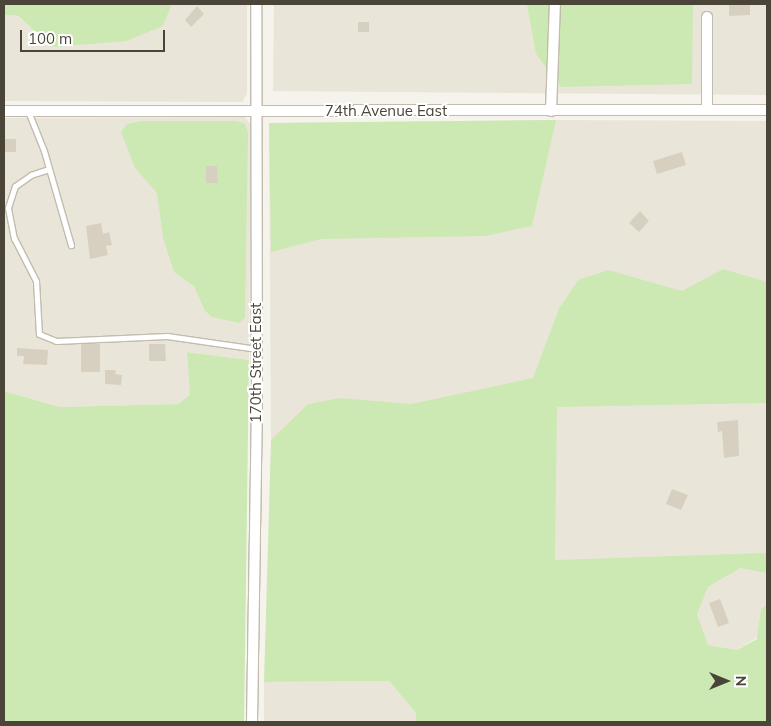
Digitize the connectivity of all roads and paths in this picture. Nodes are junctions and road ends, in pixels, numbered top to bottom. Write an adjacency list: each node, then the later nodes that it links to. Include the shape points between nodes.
1 (256, 4): 5 (street, 170th Street East)
2 (556, 4): 9 (street)
3 (707, 17): 6 (street)
4 (4, 110): 8 (street, 74th Avenue East)
5 (255, 110): 8 (street, 74th Avenue East); 9 (street, 74th Avenue East); 12 (street, 170th Street East)
6 (708, 110): 7 (street, 74th Avenue East); 9 (street, 74th Avenue East)
7 (767, 110)
8 (28, 111): 10 (lane)
9 (551, 111)
10 (49, 169): 11 (lane); 12 (lane, via 31,175 15,186 8,208 14,238 36,281 40,334 56,341 167,336)
11 (71, 245)
12 (256, 349): 13 (street, 170th Street East)
13 (252, 722)

